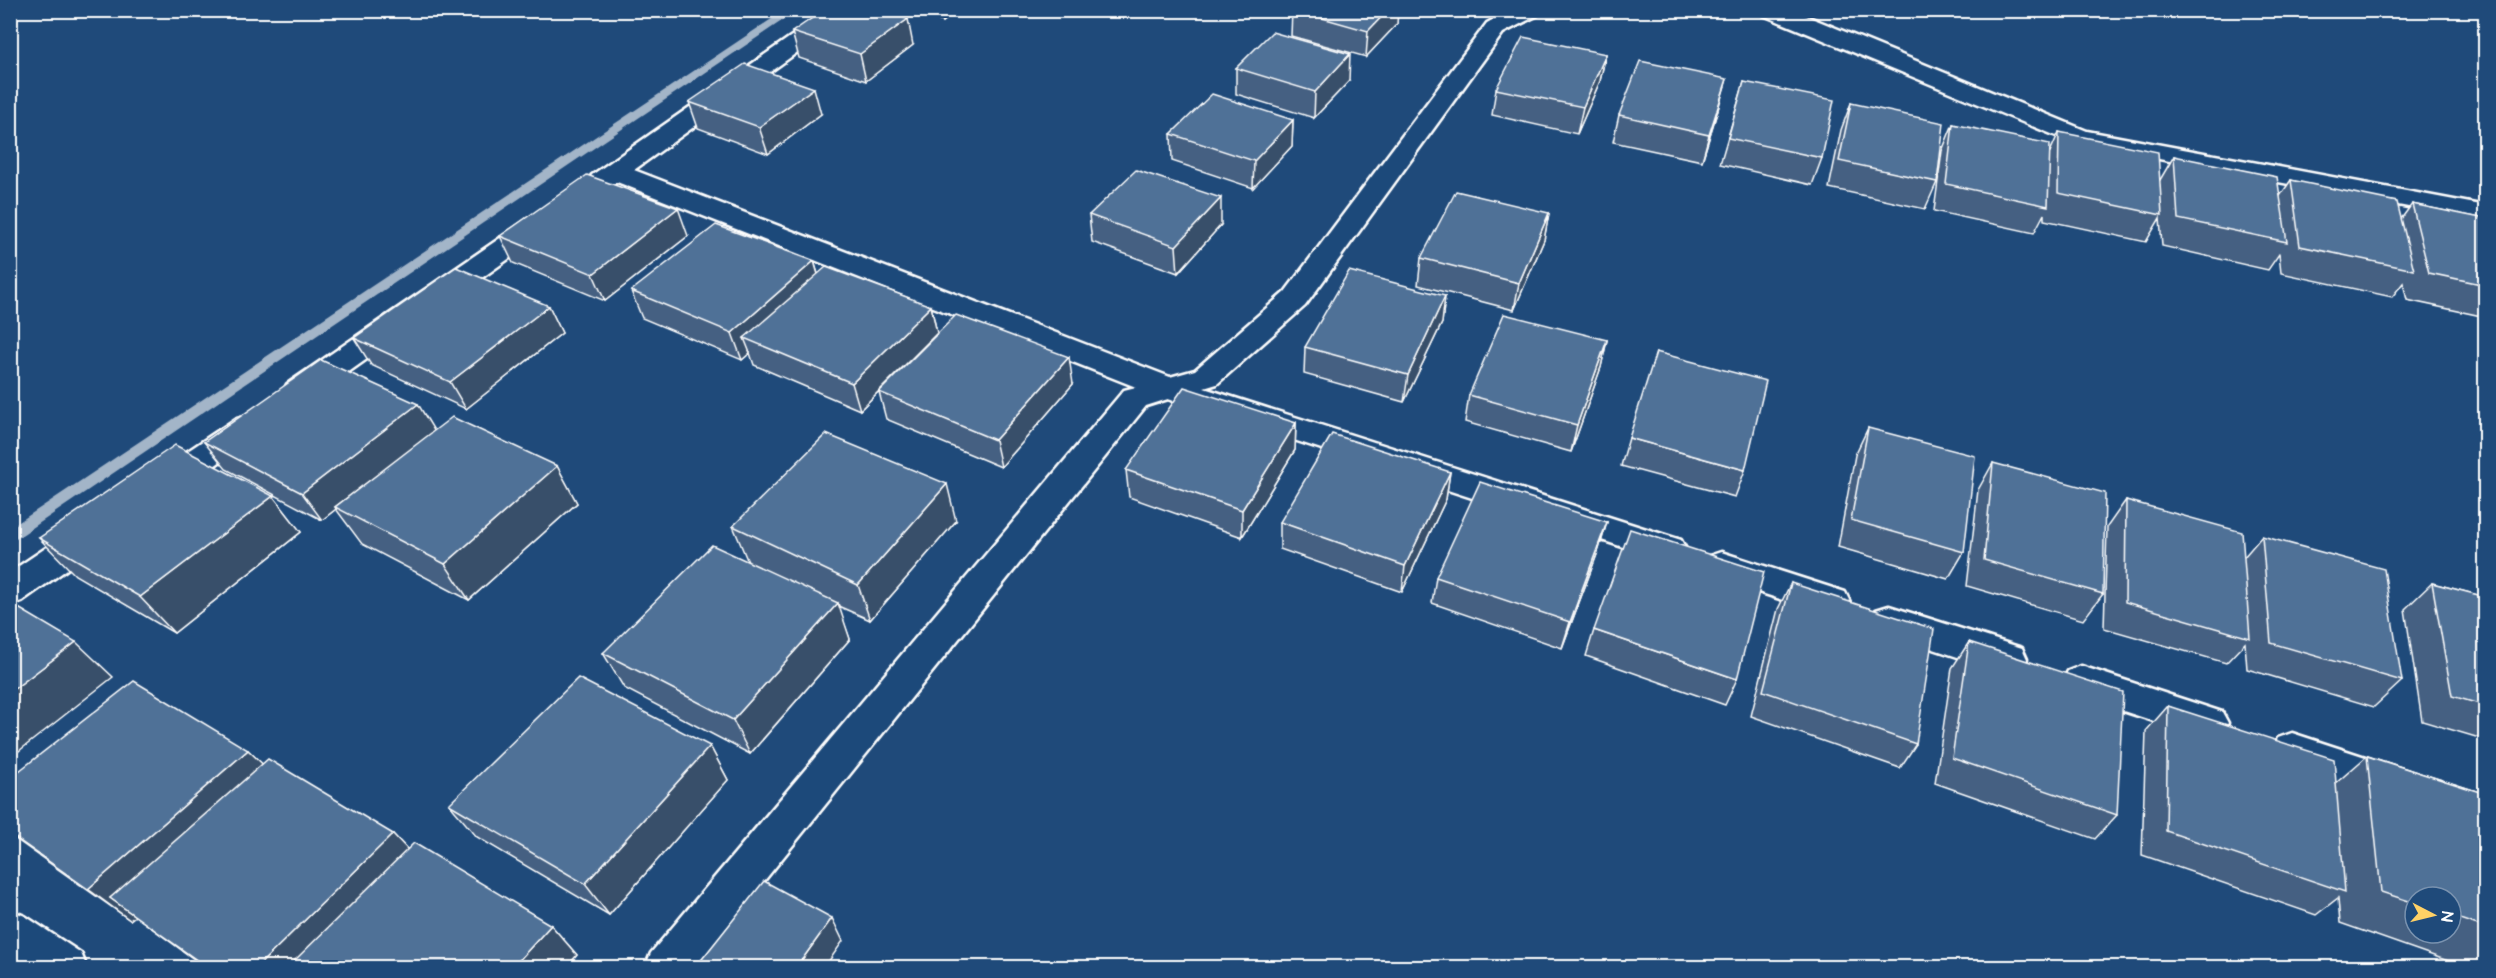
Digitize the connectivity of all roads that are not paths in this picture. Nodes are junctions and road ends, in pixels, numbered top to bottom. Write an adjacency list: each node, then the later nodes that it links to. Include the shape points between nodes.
1 (845, 10): 4 (street)
2 (1530, 10): 6 (street, via 1495,28 1295,298 1206,377)
3 (1771, 10): 5 (street, via 2080,137)
4 (615, 172): 6 (street); 7 (street)
5 (2486, 214)
6 (1169, 388): 10 (street); 13 (street, via 1136,398)
7 (147, 496)
8 (118, 516): 9 (street)
9 (10, 591)
10 (2417, 790)
11 (10, 930): 12 (street)
12 (66, 968)
13 (666, 968)

